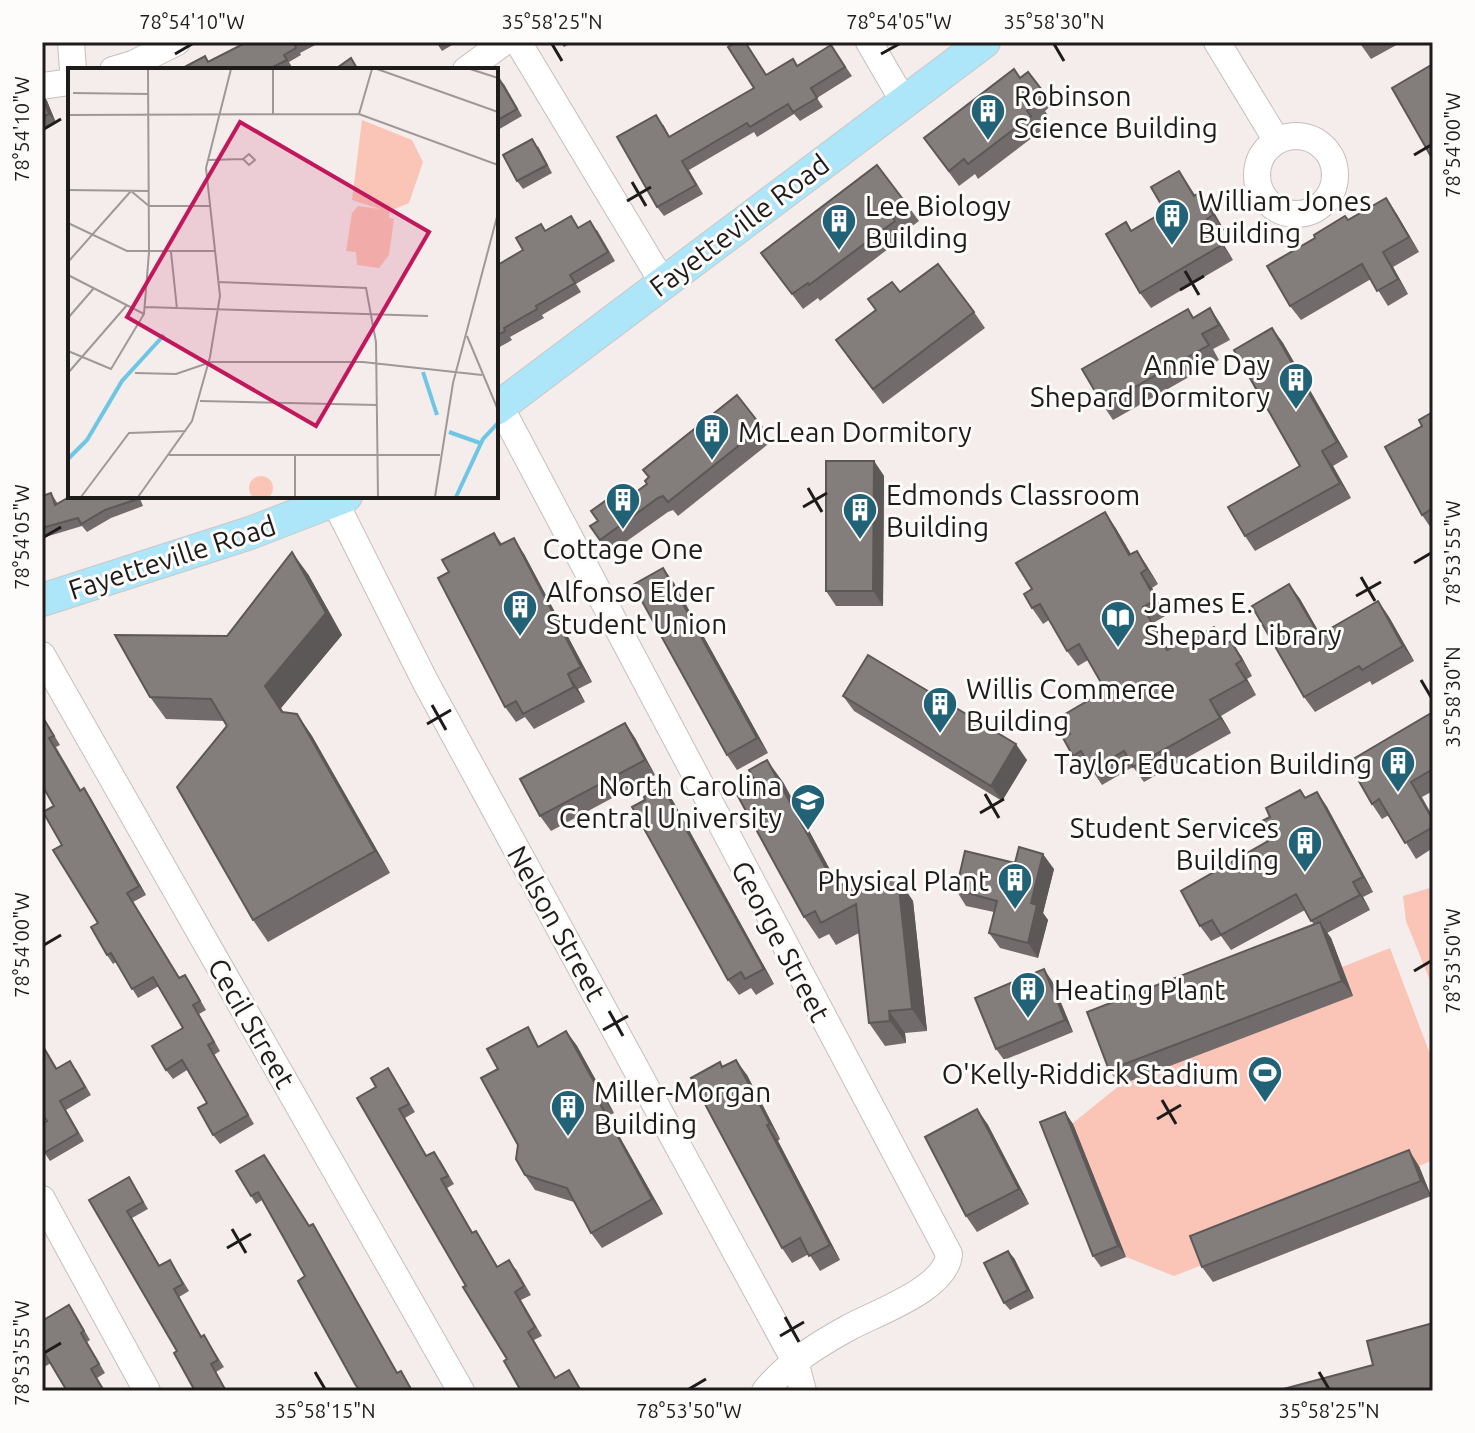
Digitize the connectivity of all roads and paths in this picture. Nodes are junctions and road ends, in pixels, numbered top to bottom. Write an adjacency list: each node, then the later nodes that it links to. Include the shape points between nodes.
1 (71, 42): 8 (street)
2 (177, 42): 9 (street)
3 (504, 42): 10 (street)
4 (518, 42): 15 (street)
5 (869, 42): 13 (street)
6 (984, 42): 13 (main road, Fayetteville Road)
7 (1217, 42): 14 (street)
8 (73, 68)
9 (121, 68)
10 (469, 68)
11 (68, 82): 12 (street)
12 (42, 86)
13 (904, 102): 15 (main road, Fayetteville Road)
14 (1277, 141)
15 (663, 283): 16 (main road, Fayetteville Road)
16 (498, 407): 21 (street, George Street, via 949,1254 942,1274 921,1290)
17 (338, 498): 18 (main road, Fayetteville Road, via 250,533); 21 (street, Nelson Street, via 426,683)
18 (42, 600)
19 (42, 655): 23 (street, Cecil Street)
20 (42, 1199): 22 (street)
21 (795, 1361): 24 (street); 25 (street, Nelson Street)
22 (147, 1391)
23 (461, 1391)
24 (765, 1391)
25 (803, 1391)

